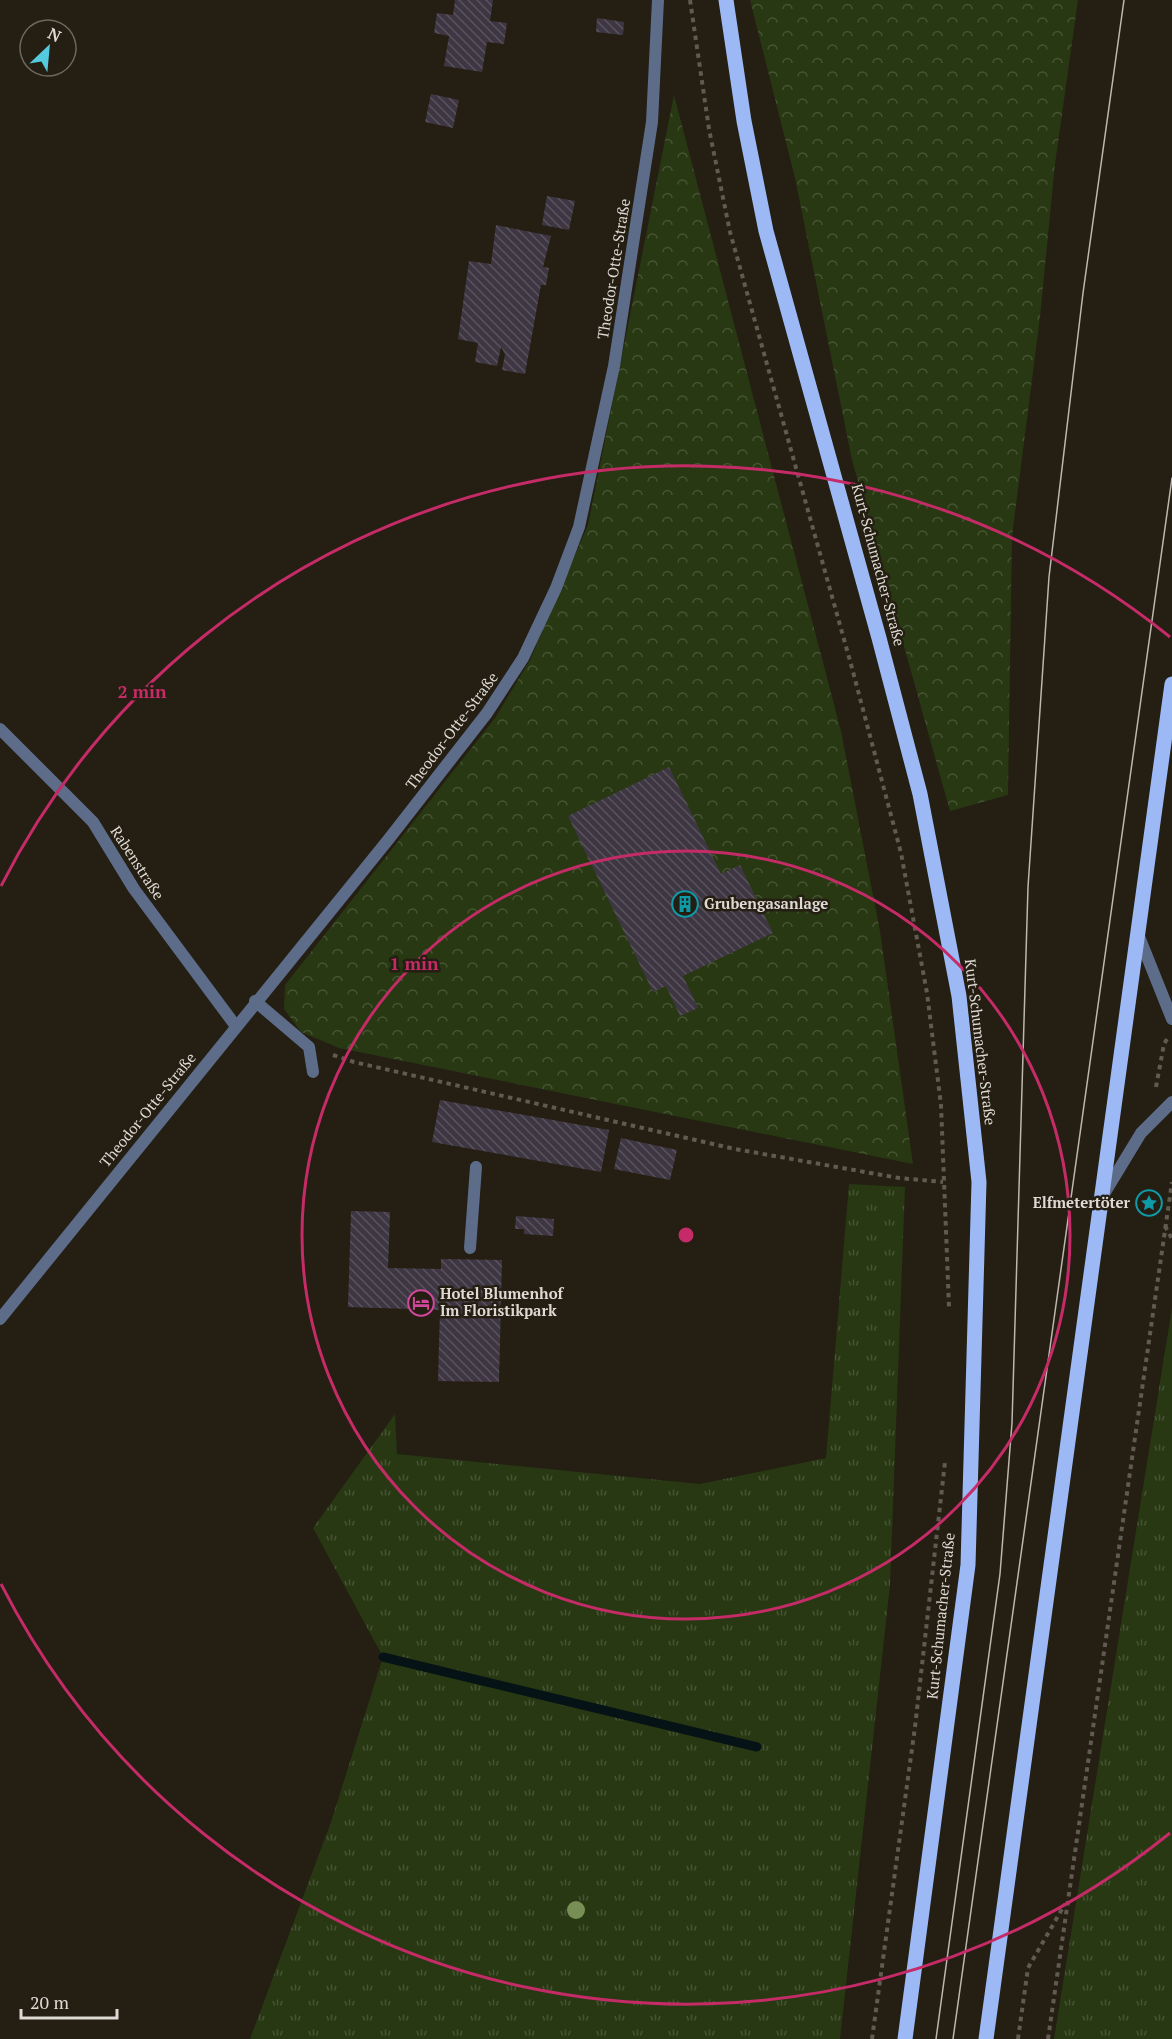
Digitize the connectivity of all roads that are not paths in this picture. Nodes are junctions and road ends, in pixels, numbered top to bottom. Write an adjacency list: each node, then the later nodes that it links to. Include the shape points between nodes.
1 (658, 0): 6 (street, Theodor-Otte-Straße, via 652,122 615,354 579,527 556,588 523,658 487,713)
2 (726, 0): 15 (main road, Kurt-Schumacher-Straße, via 766,231 920,795 959,996 979,1182 968,1565)
3 (1172, 684): 5 (main road)
4 (0, 729): 8 (street, Rabenstraße, via 93,822 134,889)
5 (1137, 930): 7 (street); 12 (main road)
6 (255, 1001): 8 (street, Theodor-Otte-Straße); 9 (street, via 309,1047)
7 (1172, 1019)
8 (235, 1025): 14 (street, Theodor-Otte-Straße)
9 (313, 1072)
10 (1167, 1106): 12 (street, via 1141,1133)
11 (476, 1167): 13 (street)
12 (1103, 1195): 16 (main road)
13 (470, 1248)
14 (0, 1319)
15 (905, 2039)
16 (986, 2039)

